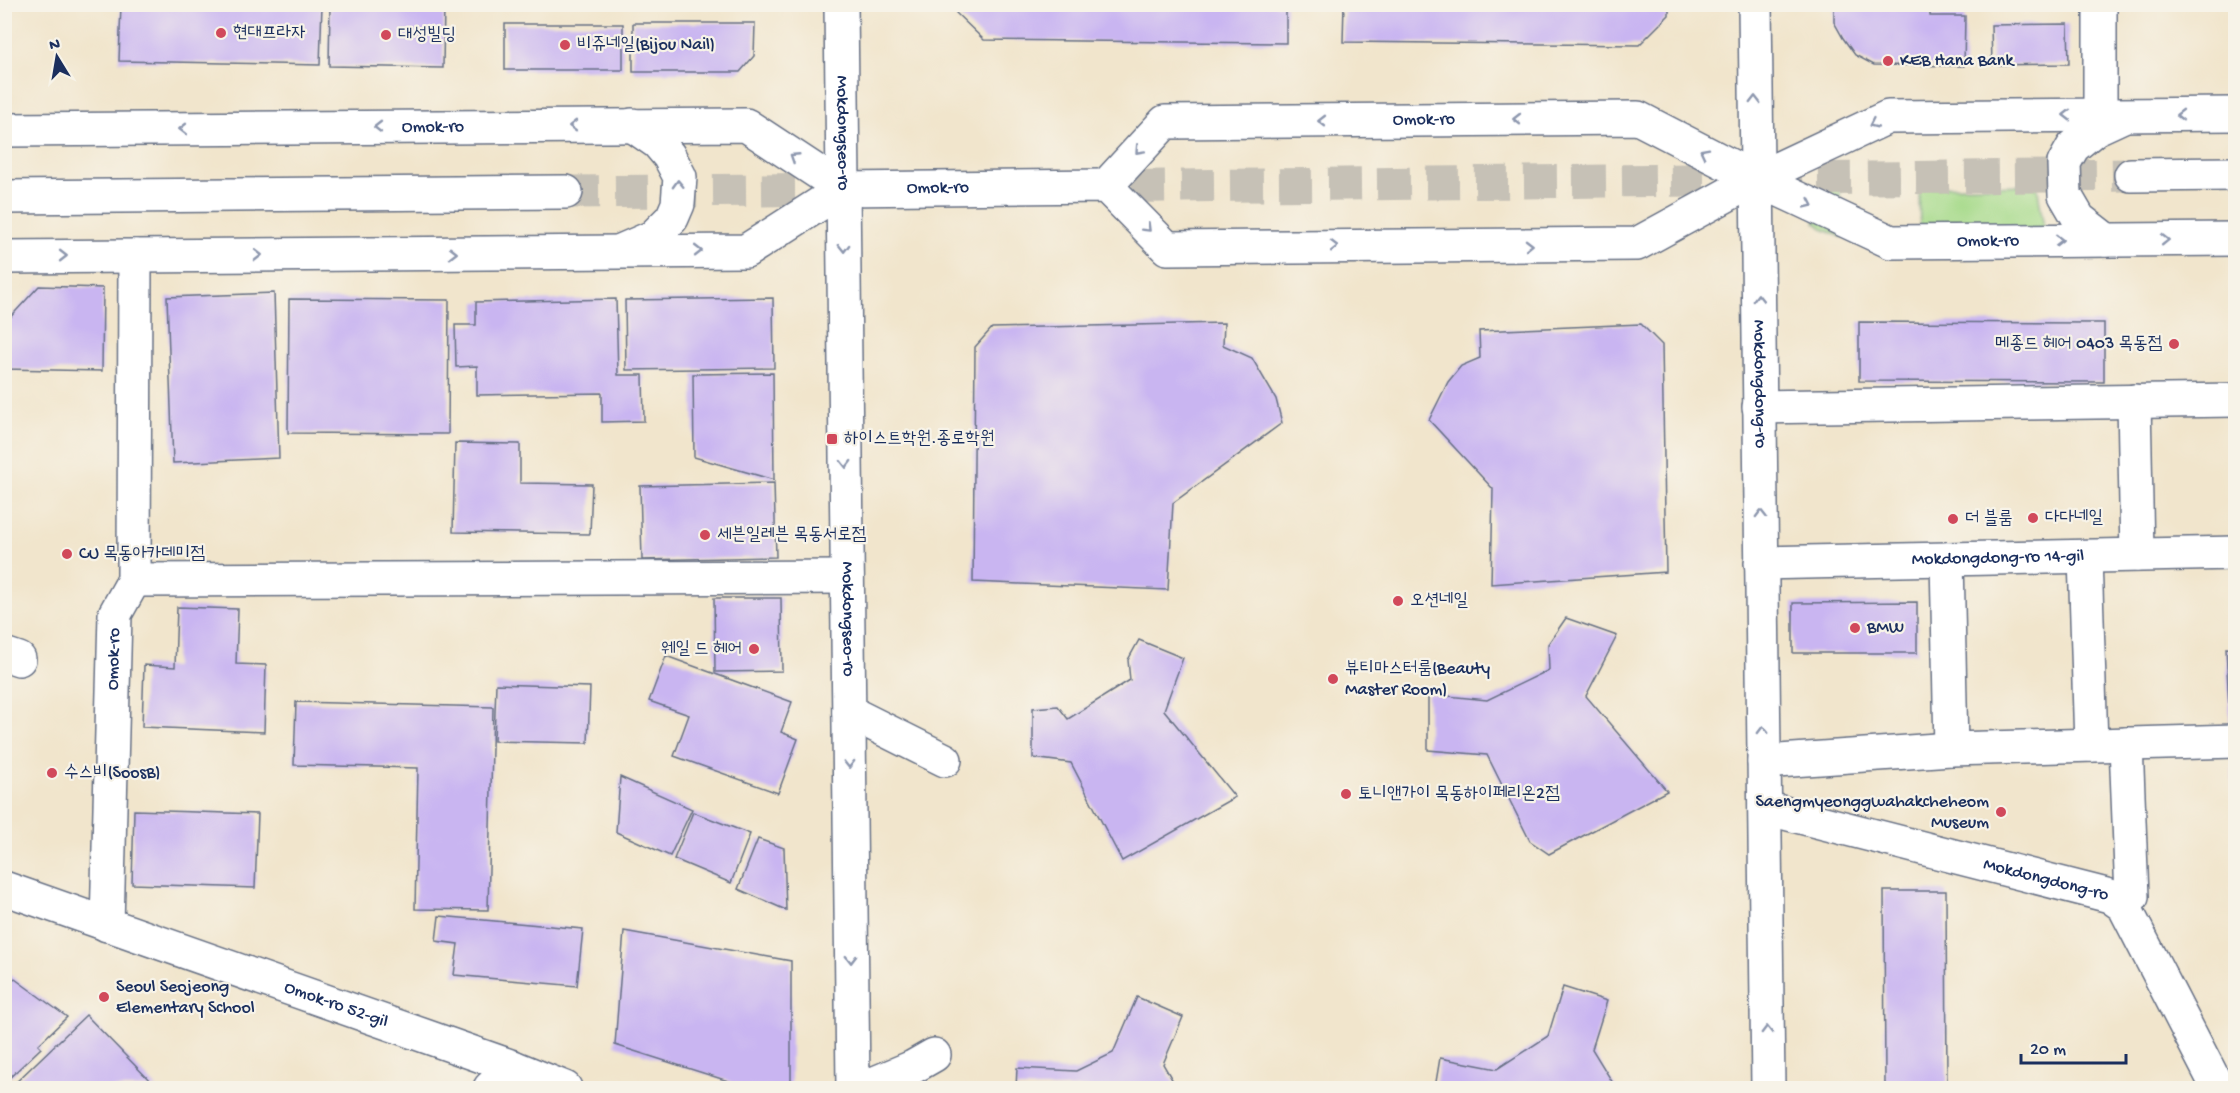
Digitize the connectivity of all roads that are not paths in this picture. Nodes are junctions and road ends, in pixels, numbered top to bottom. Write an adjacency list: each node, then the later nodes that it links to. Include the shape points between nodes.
1 (841, 4): 12 (main road, Mokdongseo-ro)
2 (1755, 4): 10 (main road, Mokdongdong-ro, one-way to 2)
3 (2100, 4): 5 (main road)
4 (2235, 114): 5 (main road, one-way to 5)
5 (2113, 115): 10 (main road, one-way to 10, via 1888,117); 16 (main road, via 2073,147 2064,163 2065,195 2079,219)
6 (632, 125): 7 (main road, Omok-ro, one-way to 7); 12 (main road, Omok-ro, one-way to 6, via 746,125); 17 (main road, one-way to 6, via 653,237 672,218 678,204 680,177 669,156)
7 (4, 130)
8 (2235, 174): 9 (main road)
9 (2131, 175)
10 (1756, 179): 11 (main road, one-way to 10, via 1167,248 1637,244); 11 (main road, Omok-ro, one-way to 11, via 1638,118 1165,122); 16 (main road, Omok-ro, one-way to 16, via 1891,242); 22 (main road, Mokdongdong-ro, one-way to 10)
11 (1106, 186): 12 (main road, Omok-ro)
12 (843, 189): 17 (main road, one-way to 12, via 746,251); 28 (main road, Mokdongseo-ro, one-way to 28)
13 (566, 192): 14 (main road)
14 (4, 196)
15 (2235, 239): 16 (main road, Omok-ro, one-way to 15)
16 (2106, 240)
17 (618, 252): 18 (main road, one-way to 17)
18 (135, 256): 19 (main road, one-way to 18); 29 (main road, Omok-ro)
19 (4, 257)
20 (2235, 400): 21 (main road)
21 (2134, 401): 22 (main road); 24 (main road)
22 (1759, 407): 27 (main road, Mokdongdong-ro, one-way to 22)
23 (2235, 554): 24 (main road, Mokdongdong-ro 14-gil)
24 (2138, 555): 25 (main road, Mokdongdong-ro 14-gil)
25 (2085, 557): 26 (main road, Mokdongdong-ro 14-gil); 33 (main road)
26 (1947, 559): 27 (main road, Mokdongdong-ro 14-gil); 34 (main road)
27 (1761, 563): 36 (main road, Mokdongdong-ro, one-way to 27)
28 (847, 577): 29 (main road); 30 (main road, Mokdongseo-ro)
29 (134, 580): 40 (main road, Omok-ro, via 115,614)
30 (849, 712): 35 (main road); 44 (main road, Mokdongseo-ro, one-way to 44)
31 (2235, 741): 32 (main road)
32 (2127, 744): 33 (main road); 39 (main road, via 2132,897)
33 (2091, 745): 34 (main road)
34 (1951, 749): 36 (main road)
35 (945, 760)
36 (1764, 762): 37 (main road, Mokdongdong-ro)
37 (1765, 808): 39 (main road, Mokdongdong-ro, via 2110,896); 46 (main road, Mokdongdong-ro, one-way to 37)
38 (4, 888): 40 (main road, Omok-ro 52-gil)
39 (2124, 906): 47 (main road, Mokdongdong-ro)
40 (107, 925): 42 (main road, Omok-ro 52-gil)
41 (934, 1055): 45 (main road)
42 (502, 1078): 43 (main road, Omok-ro 52-gil)
43 (565, 1089)
44 (853, 1089)
45 (862, 1089)
46 (1768, 1089)
47 (2218, 1089)

